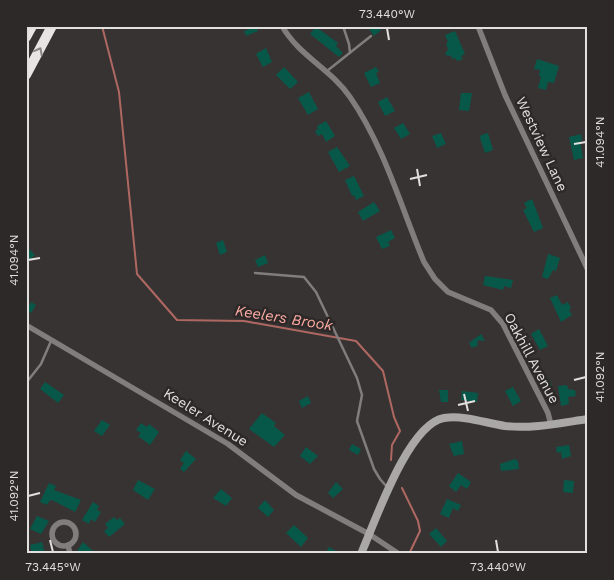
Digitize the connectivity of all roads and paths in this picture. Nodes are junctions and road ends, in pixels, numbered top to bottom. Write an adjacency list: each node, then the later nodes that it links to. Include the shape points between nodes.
1 (32, 26): 7 (highway)
2 (52, 26): 10 (highway, one-way to 2)
3 (282, 26): 9 (street, Oakhill Avenue, via 298,50)
4 (343, 26): 8 (lane)
5 (478, 26): 11 (street, Westview Lane, via 505,95)
6 (372, 36): 8 (lane)
7 (26, 37)
8 (350, 53): 9 (lane)
9 (326, 71): 17 (street, Oakhill Avenue, via 350,97 372,135 424,262 448,292 491,310 503,324)
10 (26, 75)
11 (588, 270)
12 (255, 273): 18 (lane, via 304,277 316,292 357,378 362,395 357,421 362,439 380,479)
13 (26, 325): 14 (street, Keeler Avenue)
14 (52, 340): 15 (lane, via 41,364); 19 (street, Keeler Avenue, via 228,444 296,495)
15 (26, 383)
16 (588, 419): 17 (main road)
17 (551, 425): 18 (main road, via 505,426 460,418 438,420 422,432)
18 (388, 488): 19 (main road)
19 (370, 534): 22 (main road); 23 (street, Keeler Avenue)
20 (68, 545): 20 (street, via 53,539 53,530 58,524 67,522 74,527 75,539); 21 (street)
21 (70, 554)
22 (361, 554)
23 (399, 554)

